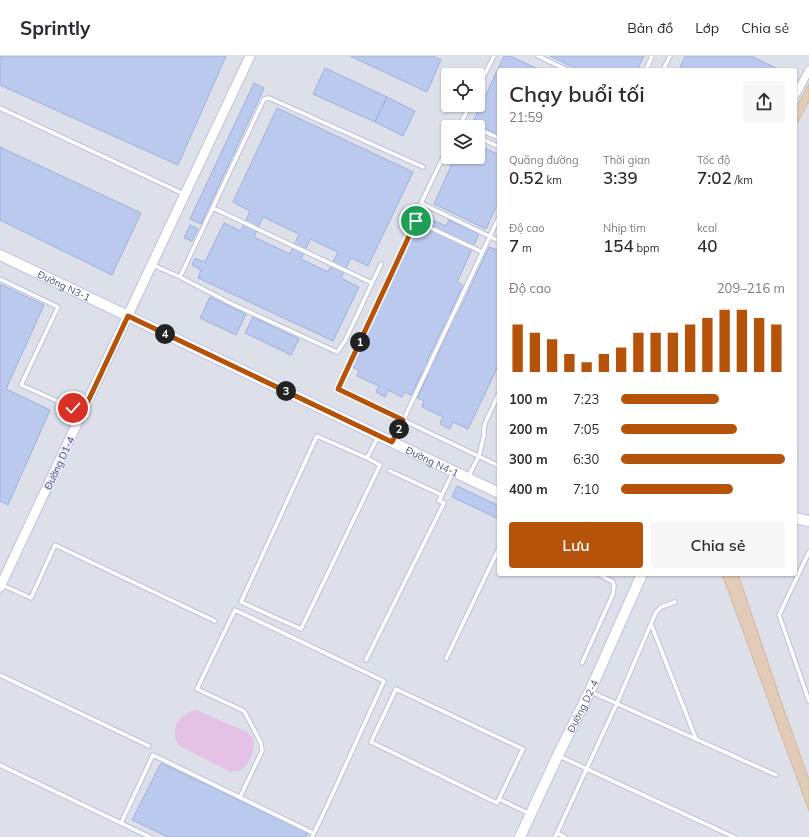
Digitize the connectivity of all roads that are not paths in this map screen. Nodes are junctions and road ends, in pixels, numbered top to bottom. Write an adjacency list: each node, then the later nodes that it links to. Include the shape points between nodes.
1 (250, 56): 19 (street, Đường D1-4)
2 (494, 56): 10 (lane)
3 (538, 56): 6 (lane)
4 (652, 56): 7 (lane)
5 (670, 56): 8 (lane)
6 (563, 68)
7 (647, 68)
8 (664, 68)
9 (809, 70): 11 (street)
10 (485, 74)
11 (797, 92)
12 (0, 108): 19 (lane)
13 (485, 132): 14 (lane)
14 (497, 137)
15 (485, 140): 16 (lane)
16 (497, 146)
17 (441, 162): 22 (lane, via 421,203)
18 (423, 167): 20 (lane, via 269,98 264,99)
19 (185, 195): 27 (street, Đường D1-4)
20 (213, 208): 28 (lane); 30 (lane)
21 (497, 221): 22 (lane)
22 (490, 236): 23 (lane); 24 (lane)
23 (497, 240)
24 (482, 252): 34 (lane); 34 (lane, via 416,221 338,389)
25 (0, 255): 31 (main road, Đường N3-1)
26 (381, 264): 30 (lane)
27 (152, 265): 28 (lane); 31 (street, Đường D1-4)
28 (180, 277): 30 (lane, via 337,352 345,341)
29 (0, 279): 33 (lane, via 58,306 21,385)
30 (372, 283)
31 (128, 316): 33 (street, Đường D1-4); 35 (main road, Đường N4-1)
32 (497, 398): 37 (lane, via 484,427)
33 (83, 412): 51 (street, Đường D1-4)
34 (403, 420): 36 (lane); 37 (lane)
35 (379, 436): 36 (main road, Đường N4-1); 38 (lane)
36 (392, 442): 41 (main road, Đường N4-1)
37 (479, 456): 39 (lane); 42 (lane)
38 (367, 458): 38 (lane, via 317,436 241,602 301,629 380,464)
39 (497, 465)
40 (390, 471): 44 (lane)
41 (453, 471): 42 (main road, Đường N4-1); 44 (lane)
42 (468, 478): 43 (main road, Đường N4-1)
43 (497, 492)
44 (442, 495): 56 (lane, via 439,501 444,503)
45 (797, 518): 46 (main road)
46 (809, 521)
47 (497, 552): 55 (lane)
48 (809, 552): 60 (lane, via 779,615)
49 (602, 576): 57 (lane, via 613,582 613,594)
50 (641, 576): 59 (main road, Đường D2-4)
51 (1, 586): 53 (lane, via 31,598 55,545)
52 (675, 602): 54 (lane, via 659,609)
53 (215, 621)
54 (651, 624): 61 (lane); 62 (lane)
55 (446, 659)
56 (366, 660)
57 (582, 663)
58 (0, 674): 63 (lane)
59 (590, 691): 61 (lane); 64 (main road, Đường D2-4)
60 (809, 701)
61 (617, 703): 62 (lane); 66 (lane)
62 (696, 739): 67 (lane)
63 (149, 746)
64 (558, 756): 66 (lane); 70 (main road, Đường D2-4)
65 (0, 765): 71 (lane)
66 (587, 769): 73 (lane); 77 (lane)
67 (776, 775)
68 (240, 797): 71 (lane, via 153,755); 72 (lane); 72 (lane, via 262,751 261,743 244,711 197,689 235,610 384,681)
69 (499, 799): 69 (lane, via 498,803 371,742 396,689 523,749); 70 (lane)
70 (531, 815): 75 (main road, Đường D2-4)
71 (121, 822): 74 (lane)
72 (313, 835)
73 (556, 835): 76 (lane)
74 (150, 837)
75 (520, 837)
76 (565, 837)
77 (734, 837)

